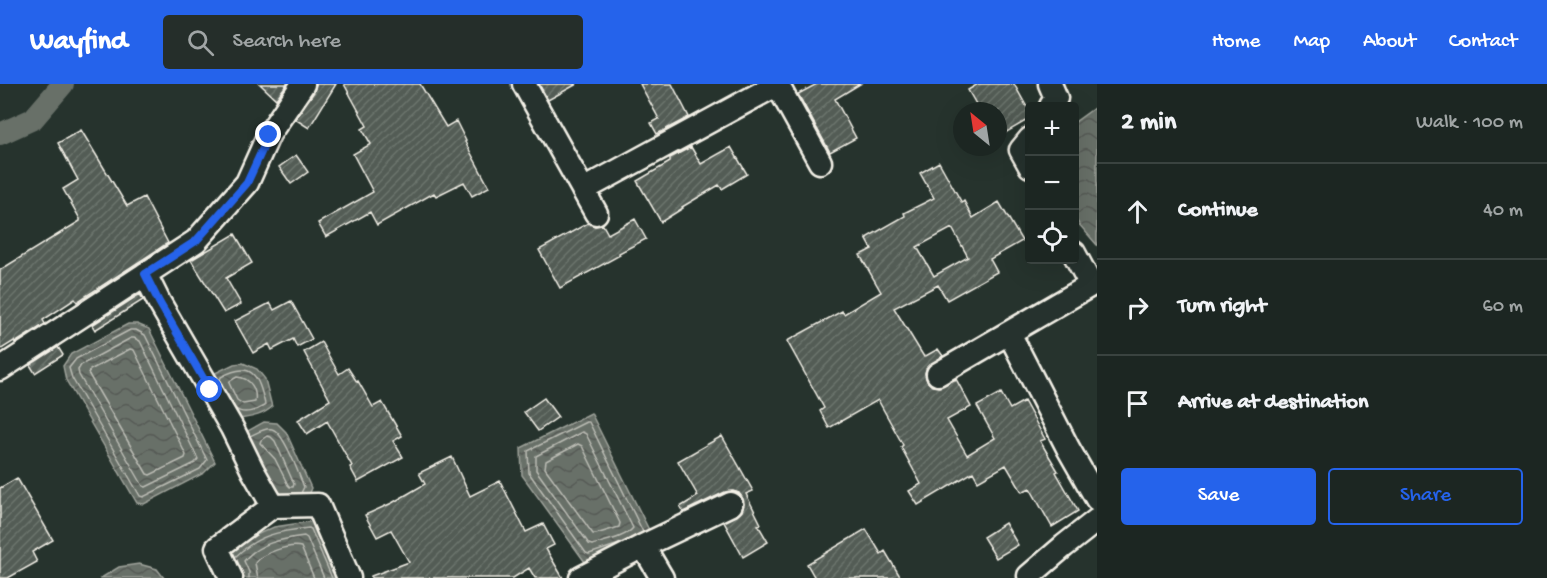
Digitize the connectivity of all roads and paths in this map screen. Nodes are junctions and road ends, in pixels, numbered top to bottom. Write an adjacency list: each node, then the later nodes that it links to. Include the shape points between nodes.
1 (303, 84): 12 (street, via 269,135 247,183 196,241)
2 (524, 84): 9 (street)
3 (777, 84): 8 (street); 9 (street)
4 (1050, 84): 5 (street, via 1056,98)
5 (1054, 102)
6 (1025, 144): 7 (street, via 1021,150)
7 (1025, 158)
8 (820, 162)
9 (583, 190): 10 (street)
10 (596, 213)
11 (1079, 262): 13 (street)
12 (145, 274): 15 (street); 19 (street)
13 (1094, 291): 14 (street)
14 (1009, 333): 16 (street); 17 (street)
15 (0, 369)
16 (938, 374)
17 (1097, 499)
18 (731, 504): 21 (street)
19 (273, 506): 23 (street, via 217,548); 24 (street, via 318,505)
20 (1097, 520): 22 (street)
21 (643, 546): 25 (street); 26 (street)
22 (1028, 577)
23 (231, 578)
24 (349, 578)
25 (580, 578)
26 (662, 578)

